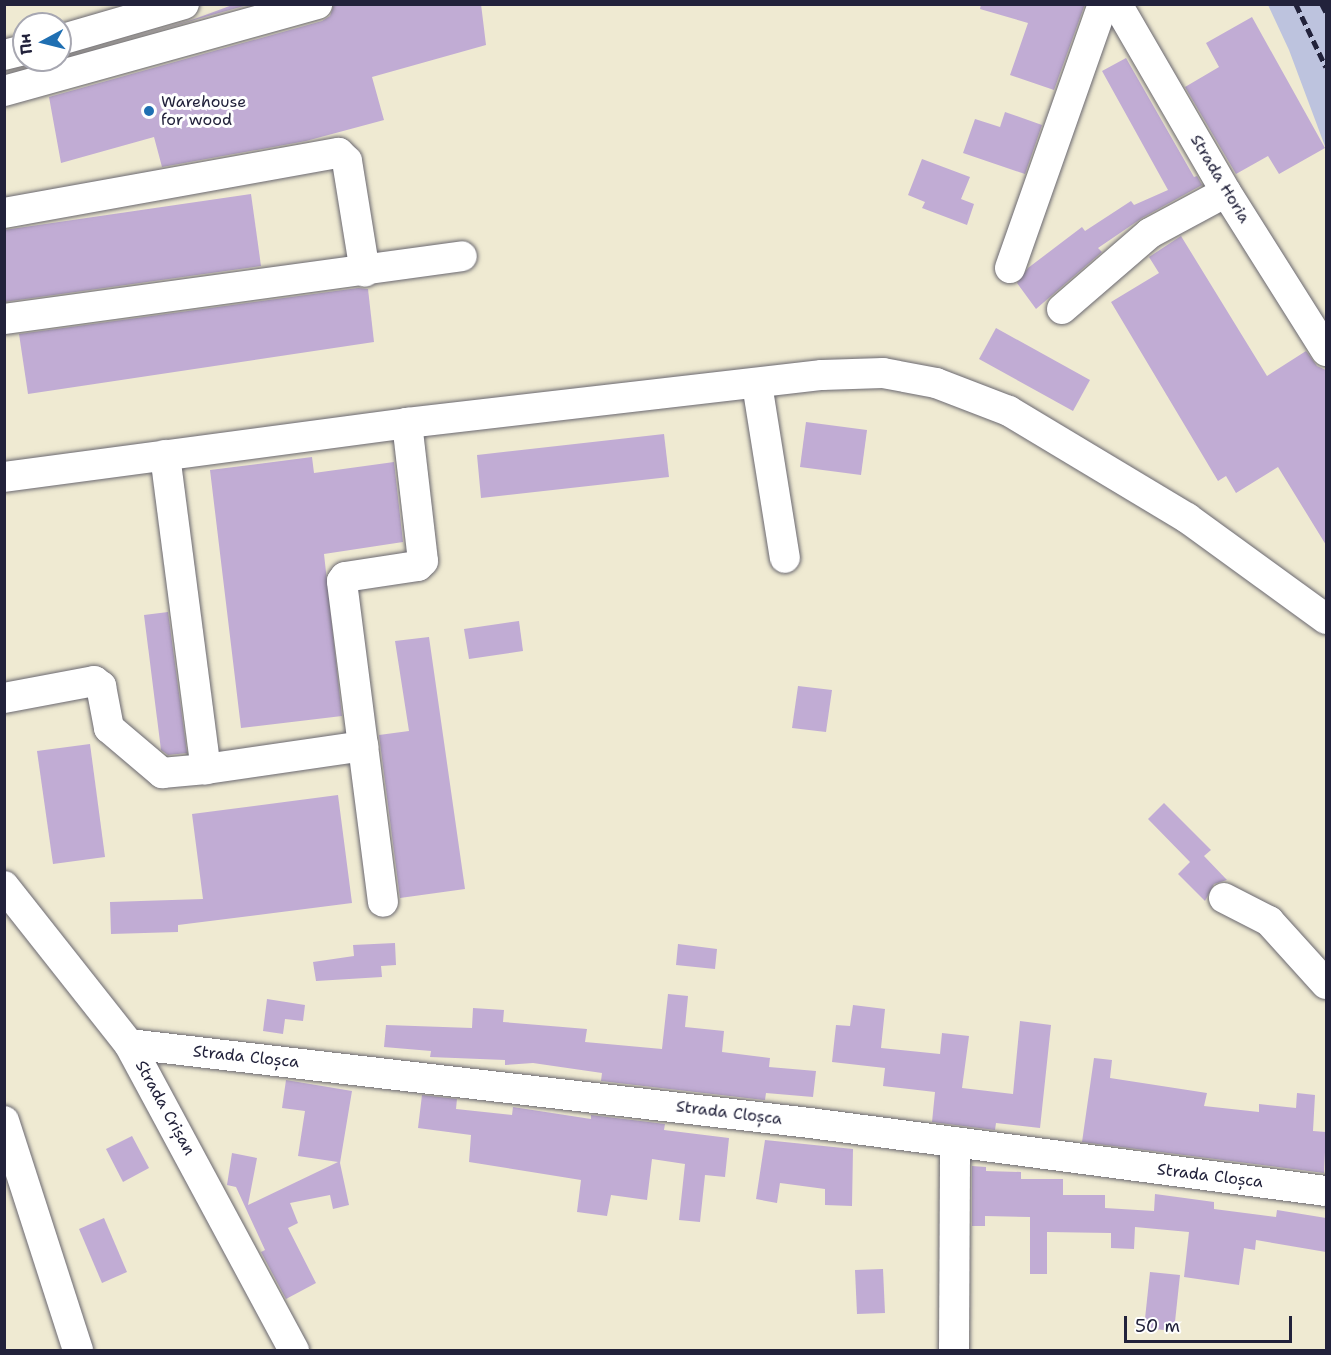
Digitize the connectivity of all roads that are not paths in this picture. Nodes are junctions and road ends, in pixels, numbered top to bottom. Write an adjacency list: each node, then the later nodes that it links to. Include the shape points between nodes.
1 (184, 4): 5 (street)
2 (317, 4): 7 (street)
3 (1103, 4): 11 (street)
4 (1117, 4): 8 (street, Strada Horia)
5 (149, 9): 6 (street)
6 (72, 36)
7 (4, 91)
8 (1226, 192): 13 (street, via 1150,233); 15 (street, Strada Horia)
9 (4, 213): 12 (street, via 339,153 347,160)
10 (462, 256): 12 (street)
11 (1010, 268)
12 (365, 272): 14 (street)
13 (1062, 309)
14 (4, 319)
15 (1326, 351)
16 (757, 384): 17 (street); 20 (street); 21 (street, via 822,375 883,373 936,382 1009,411 1188,518)
17 (406, 423): 18 (street); 23 (street, via 423,561 418,566 345,577 342,581)
18 (165, 455): 19 (street); 24 (street)
19 (4, 477)
20 (785, 558)
21 (1326, 620)
22 (4, 698): 24 (street, via 94,681 101,686 109,728 162,773)
23 (363, 746): 24 (street); 27 (street)
24 (206, 769)
25 (4, 886): 28 (street, Strada Crișan)
26 (1224, 898): 29 (street, via 1269,921)
27 (383, 902)
28 (16, 916): 30 (street, Strada Crișan)
29 (1326, 984)
30 (129, 1044): 32 (street, Strada Cloșca); 35 (street, Strada Crișan)
31 (4, 1121): 34 (street)
32 (955, 1142): 33 (street, Strada Cloșca); 36 (street)
33 (1326, 1191)
34 (78, 1350)
35 (294, 1350)
36 (954, 1350)

